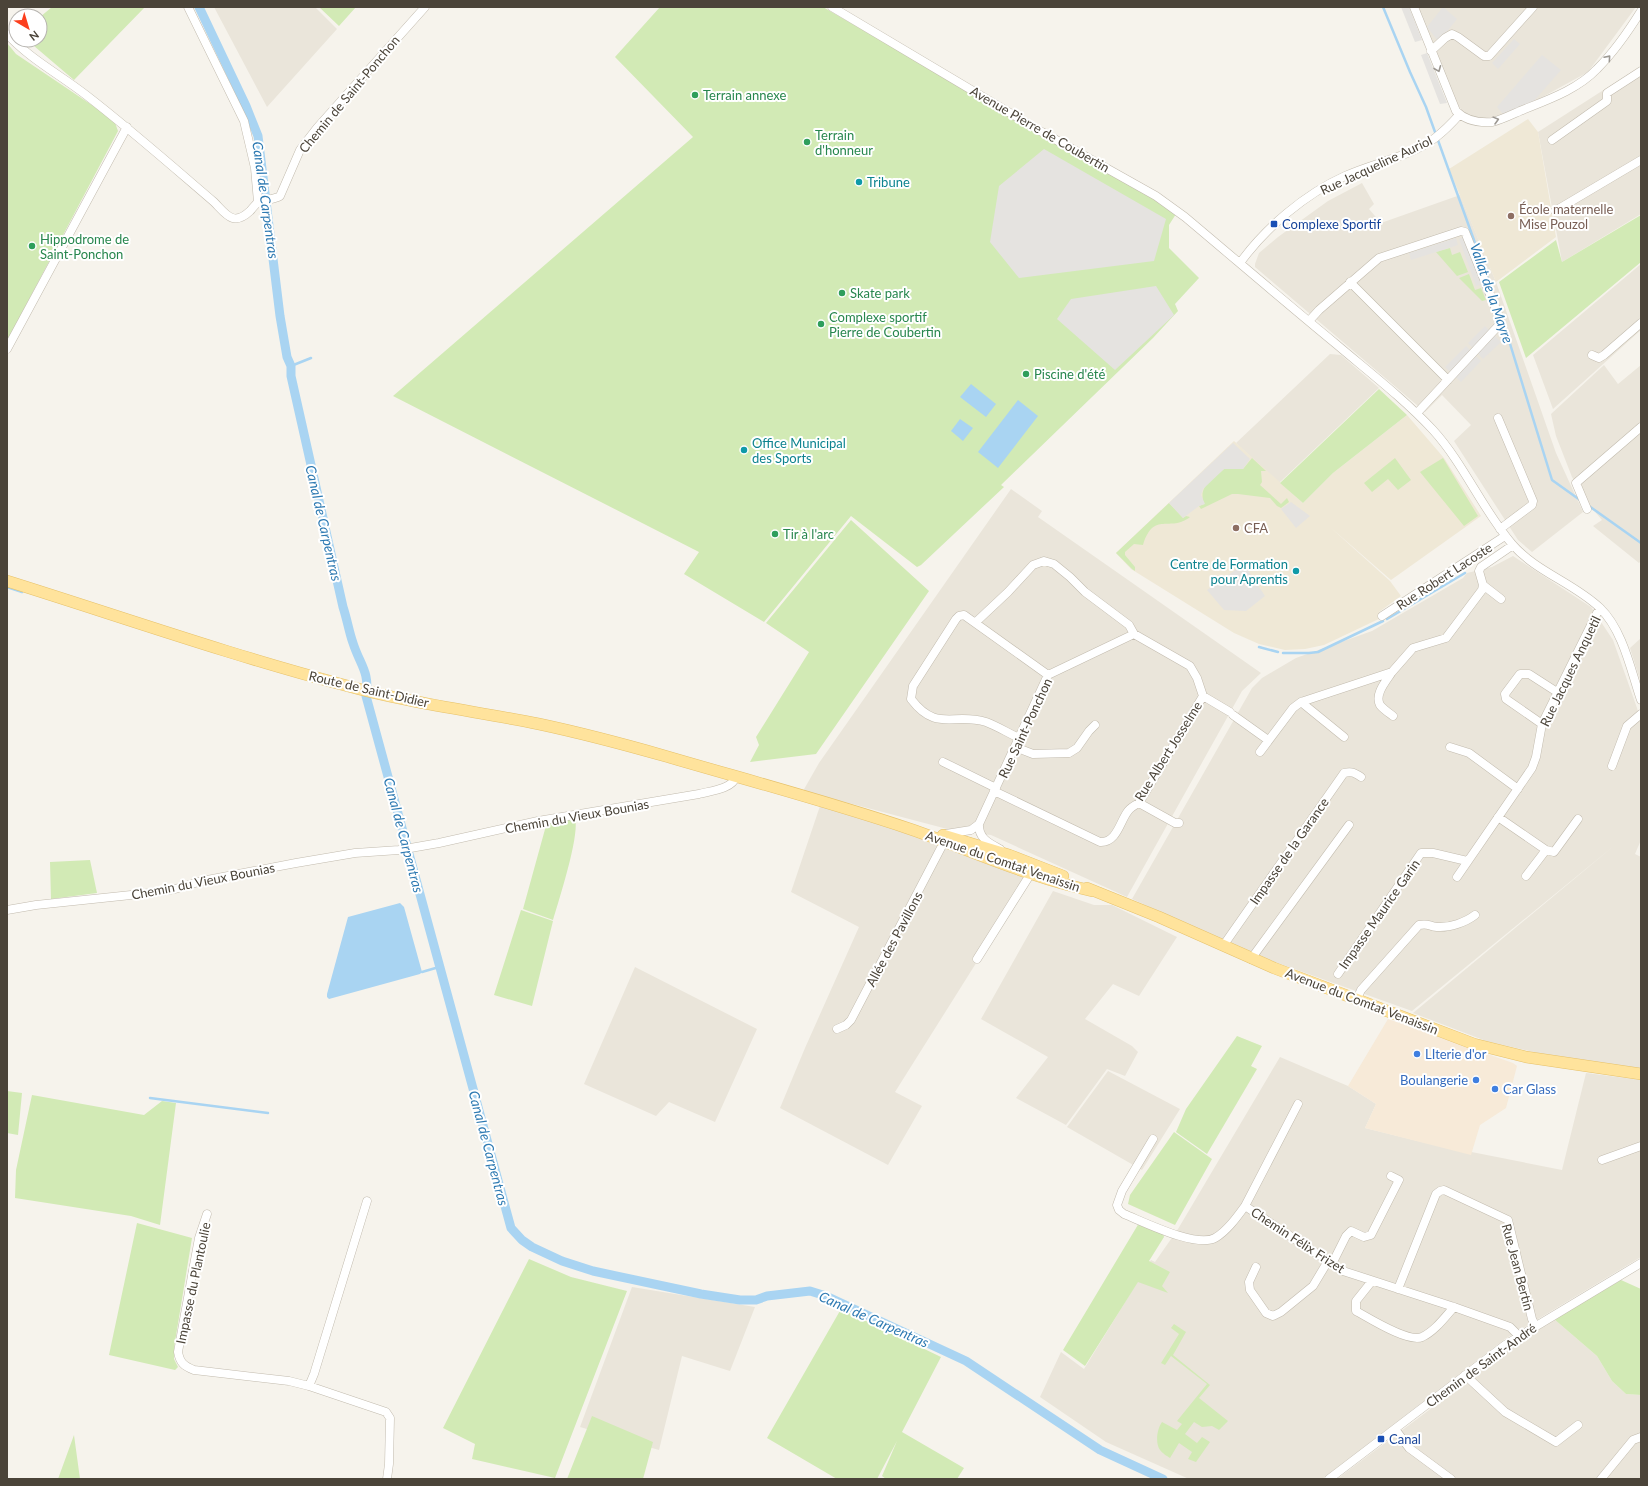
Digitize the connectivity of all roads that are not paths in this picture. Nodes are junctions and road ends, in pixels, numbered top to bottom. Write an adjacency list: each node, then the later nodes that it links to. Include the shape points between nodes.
1 (188, 7): 14 (street, via 244,121 255,168)
2 (425, 7): 14 (street, Chemin de Saint-Ponchon, via 300,150 280,196)
3 (832, 7): 16 (street, Avenue Pierre de Coubertin, via 1042,132 1156,196)
4 (1414, 7): 8 (street)
5 (1533, 7): 8 (street, via 1489,56 1484,56 1452,34)
6 (1641, 11): 10 (street, one-way to 6, via 1471,121 1493,122 1569,90 1596,70 1629,31)
7 (7, 34): 11 (street, via 38,62 76,87)
8 (1431, 51): 10 (street, one-way to 10, via 1453,107)
9 (1641, 71): 12 (street, via 1607,93 1608,101)
10 (1459, 115): 16 (street, Rue Jacqueline Auriol, via 1435,138 1423,145 1345,176 1316,192 1260,237)
11 (127, 127): 14 (street, via 231,218 246,214); 20 (street)
12 (1552, 140)
13 (1641, 160): 15 (street)
14 (259, 202)
15 (1555, 211)
16 (1240, 263): 18 (street, Avenue Pierre de Coubertin)
17 (1350, 282): 18 (street); 22 (street); 22 (street, via 1378,258 1461,231 1465,232 1500,324)
18 (1309, 321): 23 (street, Avenue Pierre de Coubertin)
19 (1641, 323): 21 (street, via 1604,355 1599,358)
20 (7, 349)
21 (1592, 356)
22 (1448, 380): 23 (street)
23 (1416, 413): 27 (street, Avenue Pierre de Coubertin, via 1446,445)
24 (1498, 418): 27 (street, Rue Robert Lacoste, via 1533,501 1532,505)
25 (1641, 427): 26 (street, via 1576,483)
26 (1587, 509)
27 (1503, 532): 28 (street); 33 (street, Rue Robert Lacoste)
28 (1513, 545): 30 (street, via 1481,567); 32 (street, via 1540,568)
29 (7, 581): 54 (main road, Route de Saint-Didier, via 204,644 361,690 577,732)
30 (1483, 584): 31 (street); 36 (street, via 1479,595 1446,638 1413,648)
31 (1501, 599)
32 (1601, 609): 38 (street, Rue Jacques Anquetil); 40 (street, via 1616,628)
33 (1382, 616)
34 (976, 622): 35 (street, Rue Albert Josselme, via 1033,565 1044,561 1054,564 1085,592 1129,625); 37 (street); 47 (street, via 964,614 956,619 913,686 910,699 930,717 986,722)
35 (1134, 634): 37 (street, Rue Saint-Ponchon); 39 (street, Rue Albert Josselme, via 1190,666)
36 (1392, 672): 41 (street); 43 (street, via 1383,686 1379,699 1380,705)
37 (1048, 675): 47 (street, Rue Saint-Ponchon)
38 (1557, 692): 44 (street, Rue Jacques Anquetil); 44 (street, via 1529,674 1520,674 1505,694 1506,699)
39 (1203, 696): 48 (street, via 1232,713); 58 (street, Rue Albert Josselme)
40 (1641, 700)
41 (1301, 702): 46 (street); 48 (street, via 1293,708)
42 (1641, 714): 53 (street, via 1627,726)
43 (1393, 716)
44 (1542, 724): 56 (street, Rue Jacques Anquetil, via 1532,768)
45 (1095, 725): 49 (street, via 1078,748 1069,753 1033,754)
46 (1344, 737)
47 (1019, 738): 49 (street, Rue Saint-Ponchon)
48 (1268, 740): 51 (street)
49 (1015, 747): 57 (street, Rue Saint-Ponchon)
50 (1450, 747): 56 (street, via 1469,753)
51 (1260, 752)
52 (943, 762): 57 (street, Rue Albert Josselme)
53 (1612, 766)
54 (736, 777): 64 (main road, Avenue du Comtat Venaissin); 73 (street, Chemin du Vieux Bounias, via 735,781 725,787 699,794 538,821 439,843 296,863 150,893)
55 (1362, 777): 75 (street, Impasse de la Garance, via 1350,771 1344,773)
56 (1518, 789): 59 (street, Rue Jacques Anquetil)
57 (996, 790): 58 (street, Rue Albert Josselme, via 1100,842 1113,837 1129,809); 63 (street, Rue Saint-Ponchon)
58 (1139, 803): 61 (street)
59 (1498, 817): 66 (street); 69 (street, Rue Jacques Anquetil)
60 (1578, 818): 66 (street, via 1554,852)
61 (1179, 823)
62 (1349, 825): 77 (street)
63 (976, 828): 64 (street); 65 (street, Rue Saint-Ponchon, via 970,836); 67 (street, via 984,839)
64 (946, 841): 65 (main road, Avenue du Comtat Venaissin); 65 (street, via 965,844); 68 (main road, Avenue du Comtat Venaissin); 80 (street, Allée des Pavillons, via 851,1020)
65 (970, 842): 67 (main road, Avenue du Comtat Venaissin); 68 (street, via 978,852)
66 (1546, 850): 71 (street)
67 (1009, 855): 70 (main road, Avenue du Comtat Venaissin)
68 (988, 858): 70 (main road, Avenue du Comtat Venaissin)
69 (1467, 862): 72 (street, Rue Jacques Anquetil); 78 (street, Impasse Maurice Garin, via 1433,853 1421,853)
70 (1033, 869): 75 (main road, Avenue du Comtat Venaissin, via 1071,887 1093,891 1159,917); 76 (street)
71 (1526, 876)
72 (1457, 877)
73 (7, 910)
74 (1476, 915): 79 (street, via 1456,924 1437,927 1427,923 1419,925 1361,990)
75 (1223, 946): 77 (main road, Avenue du Comtat Venaissin)
76 (977, 959)
77 (1251, 959): 79 (main road, Avenue du Comtat Venaissin)
78 (1338, 974)
79 (1357, 999): 81 (main road, Avenue du Comtat Venaissin, via 1498,1051)
80 (837, 1029)
81 (1641, 1074)
82 (1298, 1104): 88 (street)
83 (1153, 1139): 88 (street, Chemin Félix Frizet, via 1122,1191 1117,1205 1119,1210 1169,1233 1204,1240 1215,1238 1224,1231)
84 (1641, 1146): 85 (street)
85 (1602, 1160)
86 (1391, 1176): 90 (street, via 1398,1180 1371,1235 1364,1237 1351,1231)
87 (367, 1201): 99 (street)
88 (1245, 1206): 90 (street, Chemin Félix Frizet)
89 (207, 1214): 99 (street, Impasse du Plantoulie, via 199,1238 178,1352 179,1360 194,1370 288,1381)
90 (1330, 1263): 92 (street, via 1313,1286 1273,1316 1266,1313 1250,1290 1249,1282); 93 (street, Chemin Félix Frizet, via 1343,1271)
91 (1641, 1263): 96 (street, Chemin de Saint-André)
92 (1256, 1267)
93 (1372, 1281): 94 (street, Chemin Félix Frizet); 95 (street, via 1356,1301 1356,1311 1411,1338 1421,1338)
94 (1398, 1289): 95 (street, Chemin Félix Frizet); 96 (street, Rue Jean Bertin, via 1436,1194 1444,1190 1508,1220 1532,1319)
95 (1454, 1307): 97 (street, Chemin Félix Frizet, via 1510,1327)
96 (1536, 1326): 97 (street, Chemin de Saint-André)
97 (1519, 1336): 98 (street, Chemin de Saint-André)
98 (1465, 1375): 100 (street, via 1505,1412 1556,1442); 101 (street, Chemin de Saint-André)
99 (309, 1386): 103 (street, Impasse du Plantoulie, via 386,1412 390,1418)
100 (1578, 1425)
101 (1395, 1429): 104 (street, Chemin de Saint-André); 105 (street, via 1409,1448)
102 (1641, 1437): 106 (street, via 1633,1440)
103 (387, 1479)
104 (1329, 1479)
105 (1451, 1479)
106 (1601, 1479)

